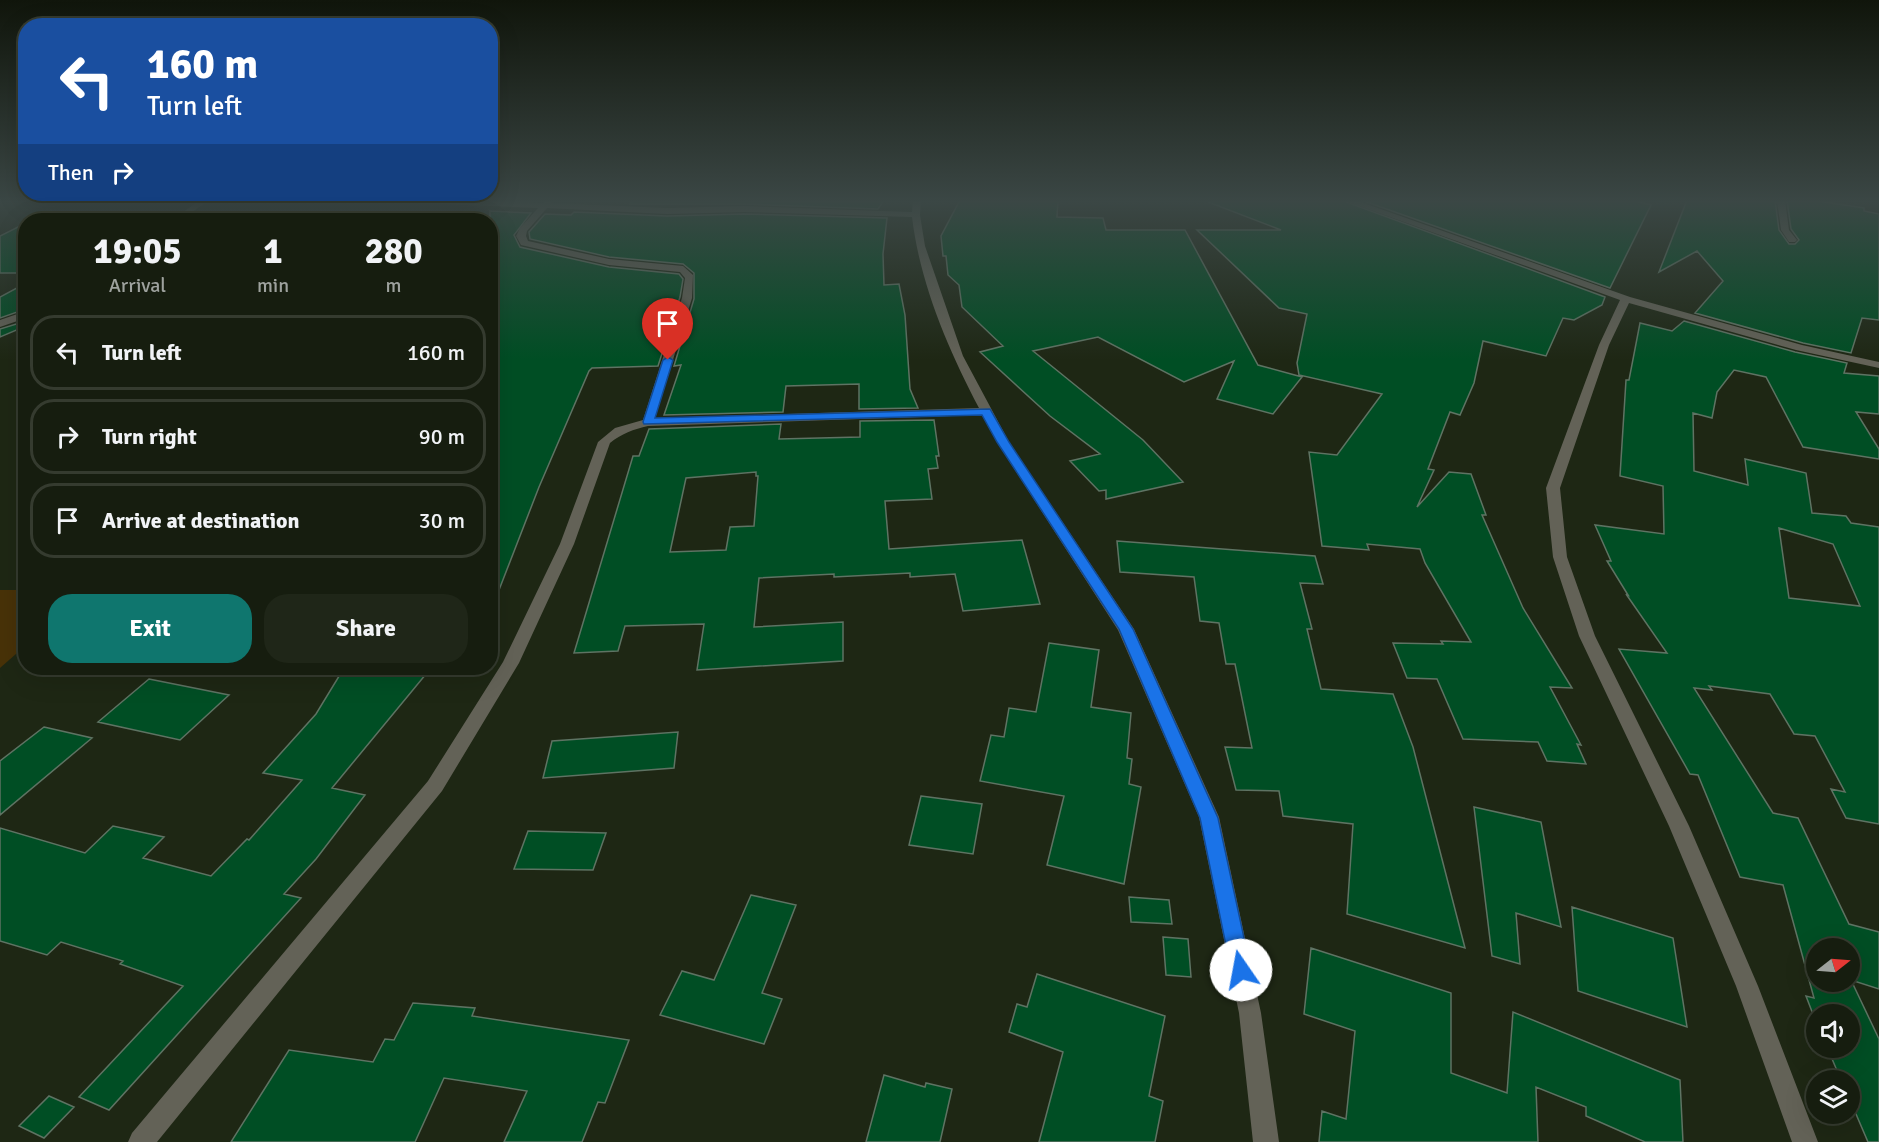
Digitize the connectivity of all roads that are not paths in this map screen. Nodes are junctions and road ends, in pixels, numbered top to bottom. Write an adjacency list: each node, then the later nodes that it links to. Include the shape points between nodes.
1 (564, 253): 9 (street, via 683,269 691,277)
2 (922, 253): 8 (street, via 957,356)
3 (1497, 253): 4 (street)
4 (1626, 299): 7 (street, via 1800,348); 12 (street, via 1604,345 1553,488 1560,557 1587,636 1679,826 1742,976)
5 (18, 317): 6 (street)
6 (0, 324)
7 (1879, 365)
8 (986, 411): 9 (street); 11 (street, via 1126,629 1209,818 1250,1013)
9 (648, 422): 10 (street, via 626,427 604,442 567,544 511,663 435,786)
10 (141, 1142)
11 (1266, 1142)
12 (1805, 1142)

